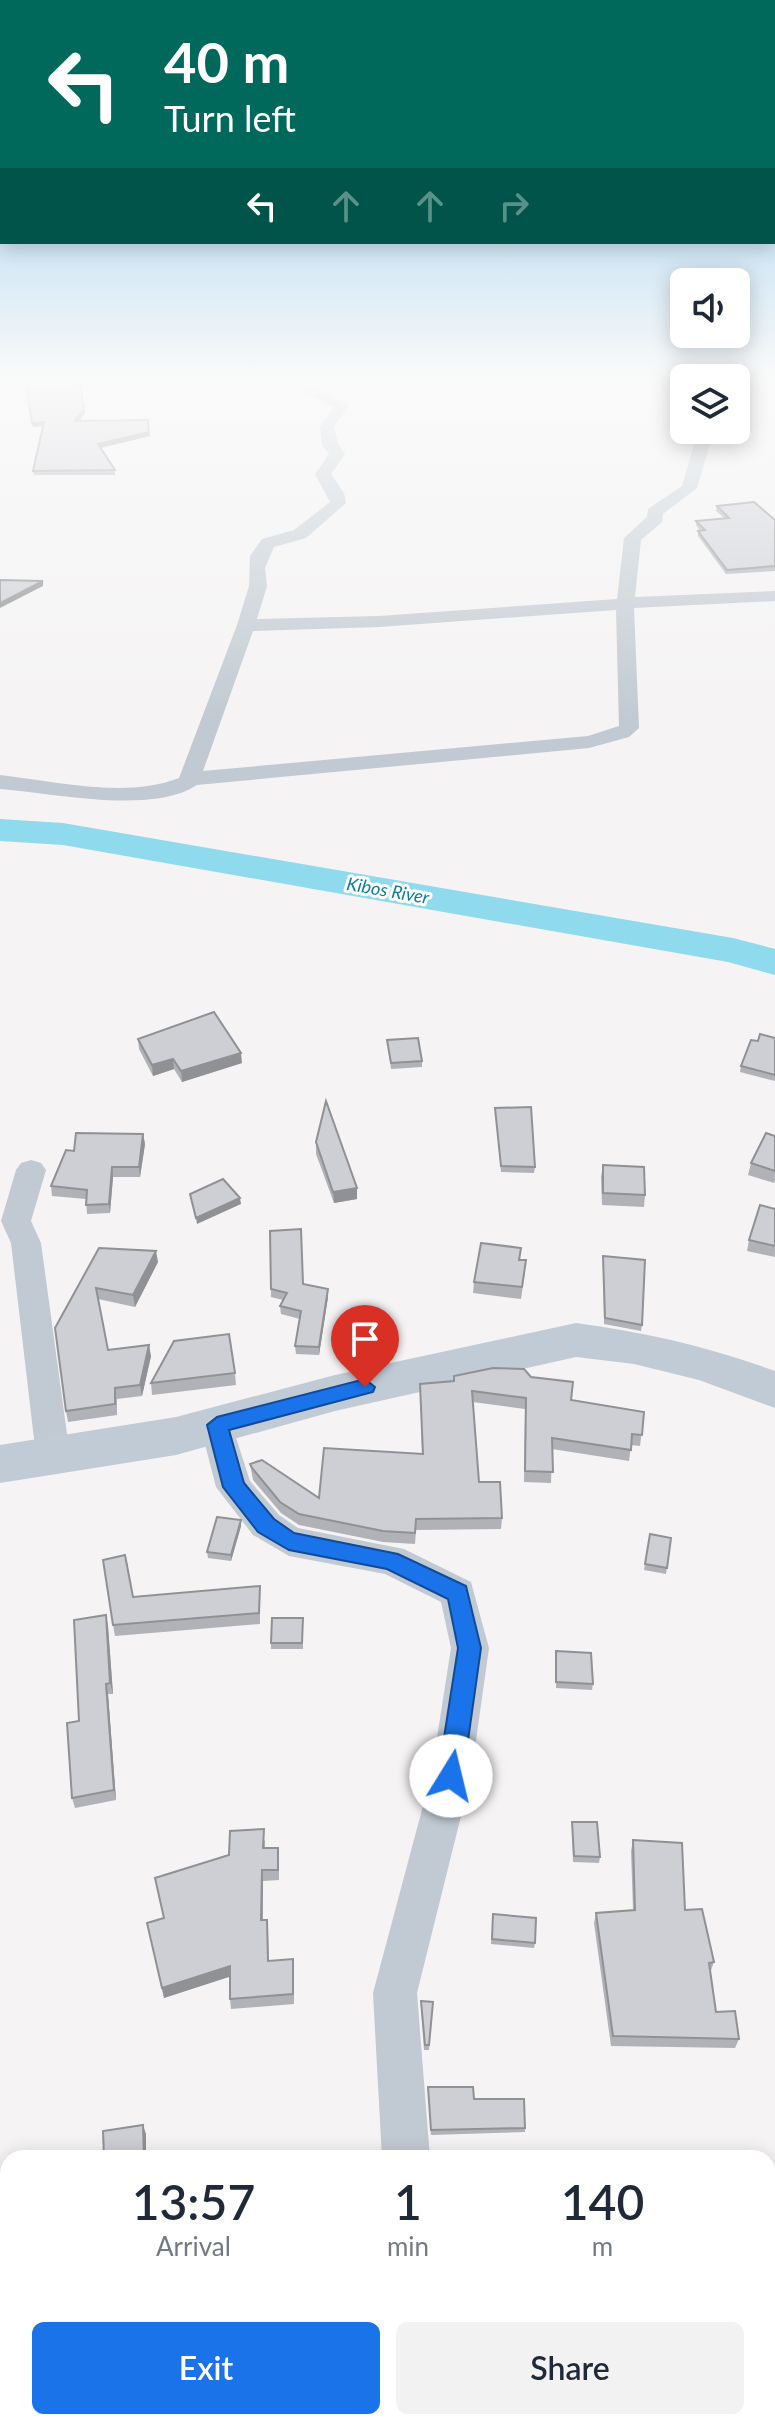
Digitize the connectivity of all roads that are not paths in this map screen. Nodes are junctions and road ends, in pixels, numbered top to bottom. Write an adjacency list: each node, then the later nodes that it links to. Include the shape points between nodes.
1 (336, 492): 5 (street, via 338,503 300,534 263,549)
2 (683, 492): 4 (street, via 654,513 656,518 633,538)
3 (775, 596): 4 (street)
4 (625, 605): 5 (street, via 323,626); 6 (street, via 629,728 622,733 589,742)
5 (246, 625): 6 (street)
6 (189, 779): 7 (street, via 179,787 129,790)
7 (0, 782)
8 (31, 1170): 11 (street, via 16,1221 26,1243)
9 (775, 1390): 10 (main road, via 708,1365 576,1340)
10 (217, 1425): 11 (main road); 13 (street, via 234,1487 266,1525 289,1541 391,1560 458,1593 470,1648 451,1776 395,1993)
11 (53, 1456): 12 (main road)
12 (0, 1464)
13 (405, 2150)

